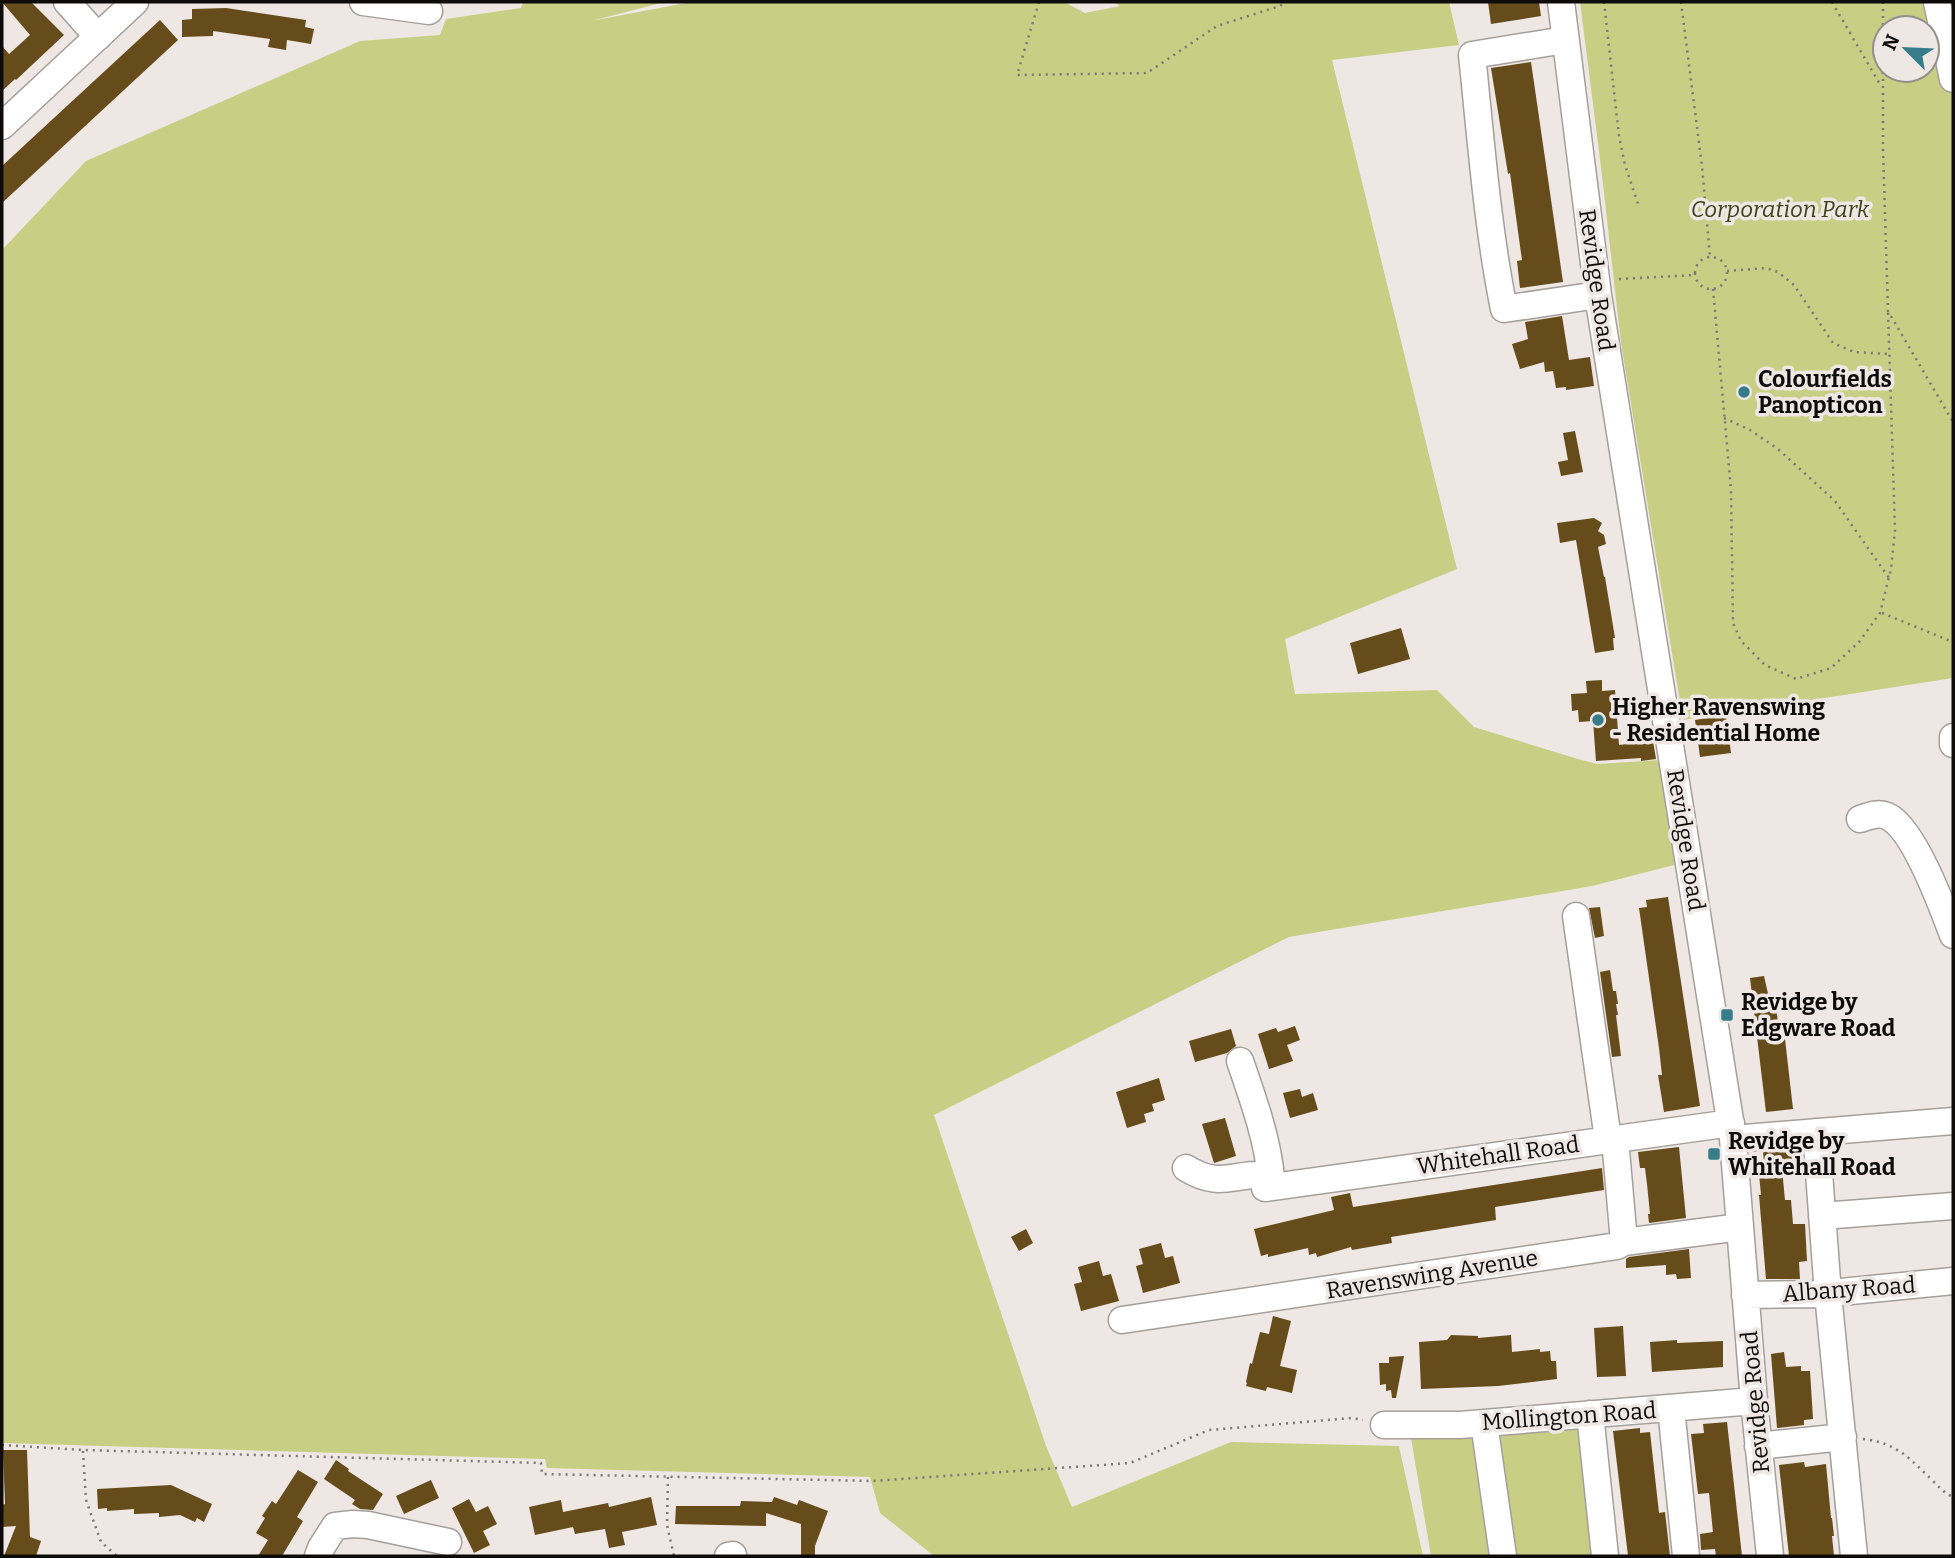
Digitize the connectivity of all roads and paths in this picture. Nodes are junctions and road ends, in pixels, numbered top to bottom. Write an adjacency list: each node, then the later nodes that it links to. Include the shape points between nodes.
1 (67, 2): 13 (street)
2 (135, 2): 13 (street)
3 (363, 2): 12 (street)
4 (1039, 2): 5 (path, via 1017,75 1147,73 1217,26)
5 (1285, 2)
6 (1560, 2): 14 (street, Revidge Road)
7 (1604, 2): 18 (path, via 1619,136)
8 (1681, 2): 19 (path)
9 (1832, 2): 16 (path)
10 (1883, 2): 16 (path)
11 (1937, 2): 15 (street)
12 (429, 11)
13 (98, 37): 17 (street)
14 (1565, 40): 22 (street, Revidge Road); 22 (street, via 1472,55 1491,233 1504,309)
15 (1953, 79)
16 (1883, 89): 24 (path)
17 (2, 126)
18 (1639, 207)
19 (1710, 257): 20 (path, via 1720,260); 21 (path, via 1701,261)
20 (1727, 271): 23 (path, via 1723,284); 25 (path, via 1766,268 1778,272 1794,285 1833,344 1854,352)
21 (1696, 275): 22 (path); 23 (path, via 1700,284)
22 (1597, 288): 38 (street, Revidge Road)
23 (1713, 289): 26 (path)
24 (1888, 311): 25 (path); 27 (path)
25 (1889, 354): 28 (path, via 1895,530)
26 (1724, 418): 28 (path, via 1778,449 1835,501); 29 (path, via 1731,490 1733,623 1741,641 1765,665 1796,679 1831,668 1859,642)
27 (1953, 422)
28 (1889, 578): 29 (path)
29 (1880, 613): 30 (path)
30 (1953, 642)
31 (1953, 737): 32 (street)
32 (1953, 744)
33 (1860, 819): 35 (street, via 1877,814 1890,817 1903,830 1932,879)
34 (1576, 916): 40 (street)
35 (1953, 935)
36 (1240, 1061): 42 (street, via 1258,1115)
37 (1953, 1121): 39 (street, Whitehall Road)
38 (1732, 1131): 39 (street, Whitehall Road); 40 (street, Whitehall Road); 45 (street, Revidge Road)
39 (1816, 1132): 44 (street)
40 (1611, 1139): 42 (street, Whitehall Road); 46 (street)
41 (1186, 1168): 42 (street, Whitehall Road, via 1204,1178 1263,1174)
42 (1271, 1184)
43 (1953, 1206): 44 (street)
44 (1822, 1216): 48 (street)
45 (1740, 1227): 46 (street, Ravenswing Avenue); 49 (street, Revidge Road)
46 (1624, 1242): 50 (street, Ravenswing Avenue)
47 (1953, 1281): 48 (street, Albany Road)
48 (1828, 1294): 49 (street, Albany Road); 56 (street)
49 (1745, 1295): 51 (street, Revidge Road)
50 (1122, 1320)
51 (1754, 1401): 52 (street, Mollington Road); 58 (street, Revidge Road)
52 (1671, 1408): 53 (street, Mollington Road); 68 (street)
53 (1590, 1414): 54 (street, Mollington Road); 67 (street)
54 (1484, 1423): 55 (street, Mollington Road); 66 (street)
55 (1384, 1425): 60 (path, via 1352,1418 1209,1430 1130,1463 873,1481)
56 (1843, 1437): 58 (street); 61 (path, via 1891,1445); 70 (street)
57 (2, 1445): 59 (path)
58 (1758, 1446): 69 (street, Revidge Road)
59 (83, 1450): 60 (path, via 541,1463 542,1474); 63 (path, via 86,1500 101,1542)
60 (668, 1477): 65 (path, via 667,1525)
61 (1953, 1497)
62 (448, 1542): 64 (street, via 353,1524 335,1526)
63 (117, 1556)
64 (318, 1556)
65 (674, 1556)
66 (1503, 1556)
67 (1605, 1556)
68 (1686, 1556)
69 (1770, 1556)
70 (1854, 1556)

